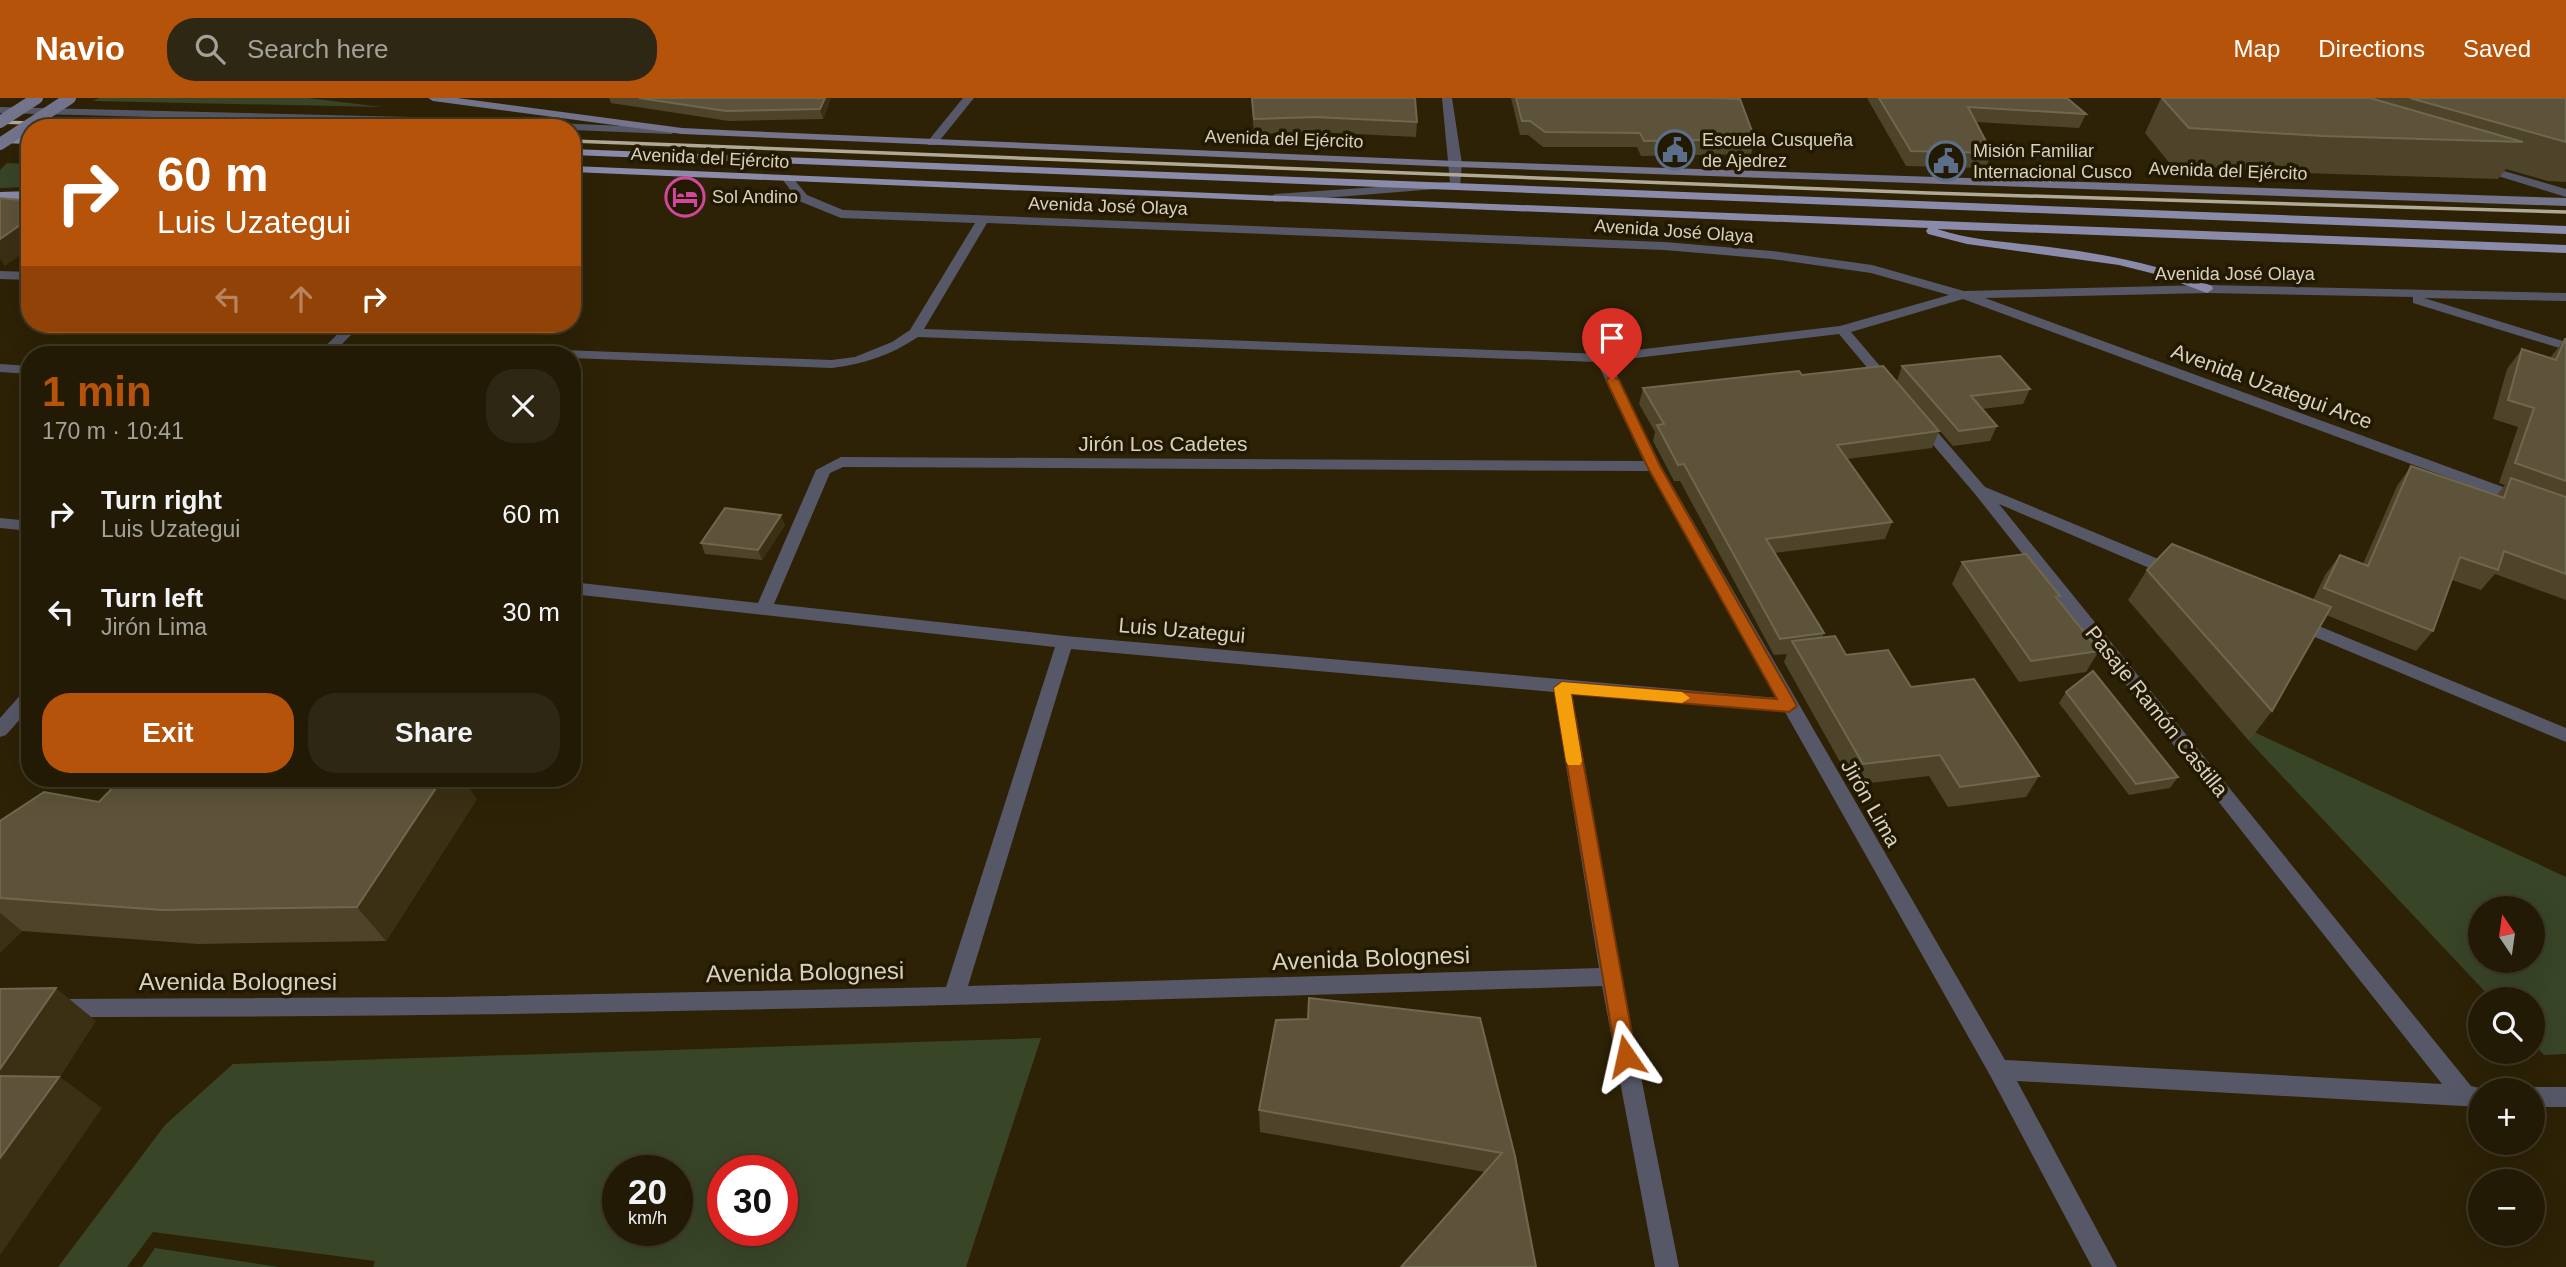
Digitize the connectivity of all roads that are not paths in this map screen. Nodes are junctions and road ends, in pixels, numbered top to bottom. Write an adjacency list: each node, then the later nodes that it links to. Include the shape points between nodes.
1 (37, 98): 9 (main road, bridge)
2 (70, 98): 7 (main road, bridge)
3 (433, 98): 13 (main road)
4 (969, 98): 16 (street)
5 (1447, 98): 20 (street)
6 (0, 110): 8 (street, Avenida del Ejército)
7 (38, 119)
8 (370, 119)
9 (0, 122)
10 (581, 127): 13 (street, Avenida del Ejército)
11 (21, 130): 17 (main road, bridge)
12 (0, 131): 14 (main road)
13 (681, 131): 16 (main road, Avenida del Ejército)
14 (21, 132)
15 (21, 142): 17 (main road)
16 (932, 143): 20 (main road, Avenida del Ejército)
17 (0, 144): 18 (main road)
18 (21, 147)
19 (581, 152): 26 (main road, Avenida del Ejército)
20 (1456, 164): 26 (street); 31 (main road, Avenida del Ejército)
21 (2472, 165): 27 (street)
22 (581, 169): 23 (main road, Avenida del Ejército)
23 (642, 172): 24 (main road); 25 (main road, Avenida del Ejército)
24 (581, 175)
25 (788, 180): 30 (main road, Avenida del Ejército); 32 (street, Avenida José Olaya, via 803,198 841,214)
26 (1456, 185): 30 (street); 34 (main road, Avenida del Ejército)
27 (2566, 193)
28 (21, 195): 29 (main road)
29 (0, 196)
30 (1260, 199): 33 (main road, Avenida del Ejército)
31 (2566, 202)
32 (983, 219): 40 (street, Avenida José Olaya, via 1678,247 1872,270); 44 (street)
33 (1916, 224): 35 (main road, Avenida del Ejército); 38 (main road, via 1966,241 2085,255 2153,269)
34 (2566, 230)
35 (2566, 249)
36 (0, 275): 37 (street)
37 (21, 276)
38 (2207, 289): 39 (street, Avenida José Olaya); 40 (street, Avenida José Olaya)
39 (2398, 294): 41 (street, Avenida José Olaya); 46 (street)
40 (1964, 295): 42 (street); 53 (street, Avenida Uzategui Arce)
41 (2566, 297)
42 (1842, 330): 48 (street); 52 (street, Pasaje Ramón Castilla)
43 (346, 333): 45 (street)
44 (915, 333): 47 (street, via 858,361 832,364); 48 (street)
45 (332, 346)
46 (2566, 346)
47 (581, 355)
48 (1602, 358): 51 (street, Jirón Lima)
49 (0, 368): 50 (street)
50 (21, 369)
51 (1654, 466): 58 (street, Jirón Los Cadetes, via 841,462 824,470); 63 (street, Jirón Lima)
52 (1980, 491): 56 (street); 70 (street, Pasaje Ramón Castilla)
53 (2566, 516)
54 (0, 523): 55 (street)
55 (21, 525)
56 (2184, 576)
57 (581, 589): 58 (street, Luis Uzategui)
58 (764, 608): 60 (street, Luis Uzategui)
59 (2286, 618): 65 (street)
60 (1065, 642): 61 (street, Luis Uzategui); 67 (street)
61 (1562, 688): 63 (street, Luis Uzategui); 66 (street)
62 (21, 706): 64 (street)
63 (1789, 706): 69 (street, Jirón Lima)
64 (0, 730)
65 (2566, 735)
66 (1611, 977): 67 (street, Avenida Bolognesi); 74 (street)
67 (954, 996): 68 (street, Avenida Bolognesi, via 217,1009)
68 (41, 1007)
69 (1999, 1070): 71 (street, Pasaje Ramón Castilla); 75 (street, Jirón Lima)
70 (2468, 1091)
71 (2468, 1097)
72 (2545, 1097): 73 (street)
73 (2566, 1097)
74 (1667, 1267)
75 (2105, 1267)

